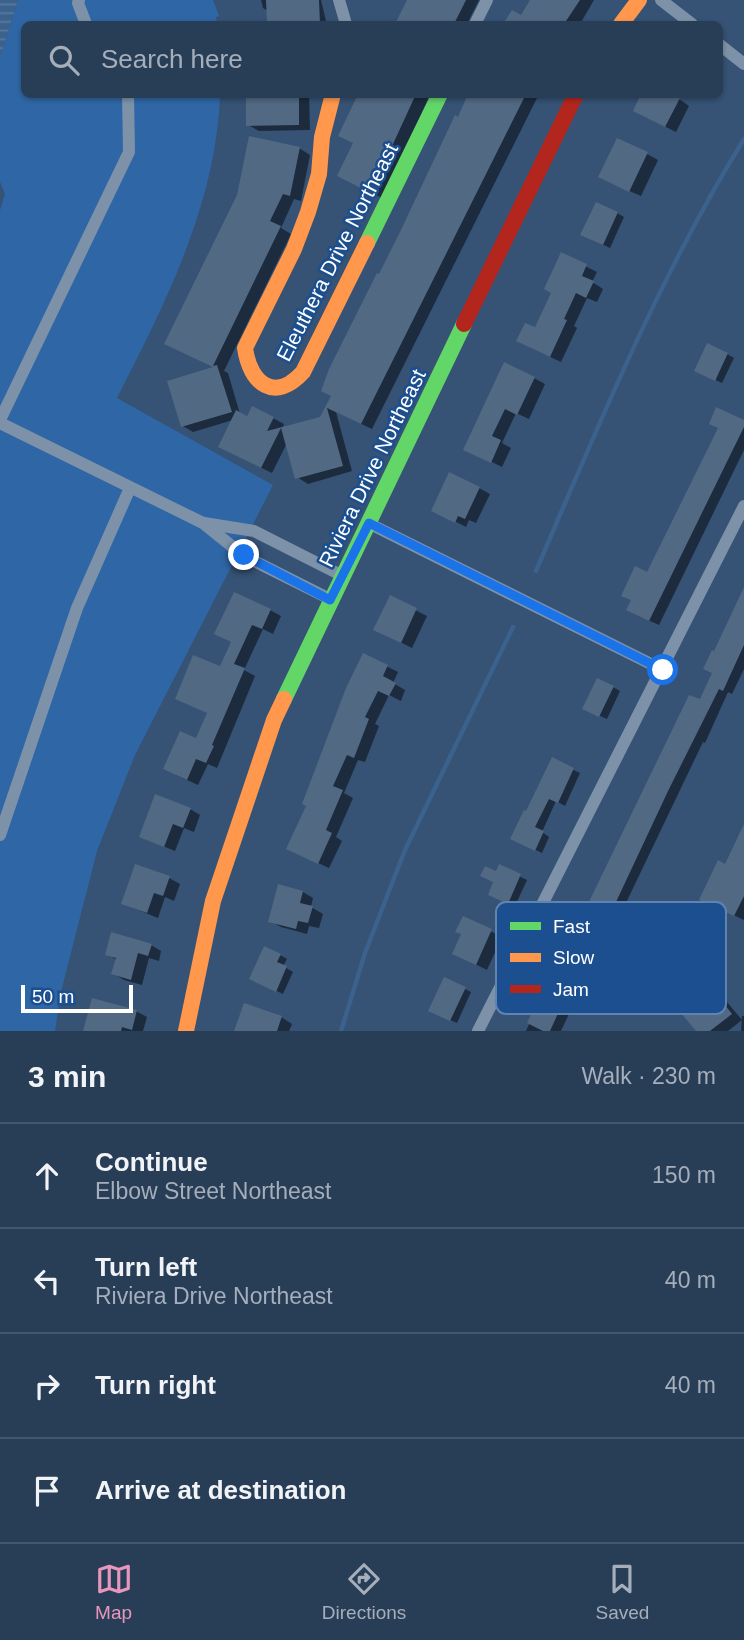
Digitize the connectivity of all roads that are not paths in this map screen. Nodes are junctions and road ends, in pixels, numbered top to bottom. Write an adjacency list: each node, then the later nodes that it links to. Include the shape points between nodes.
1 (79, 0): 6 (street)
2 (339, 0): 7 (street)
3 (487, 0): 8 (street)
4 (639, 0): 9 (street)
5 (661, 0): 10 (street)
6 (85, 21)
7 (345, 21)
8 (476, 21)
9 (623, 21)
10 (688, 21)
11 (723, 49): 12 (street)
12 (744, 64)
13 (128, 98): 17 (street, via 128,152)
14 (332, 98): 15 (street, Eleuthera Drive Northeast, via 308,212 245,348 251,373 262,383 278,387 291,384 303,372)
15 (438, 98)
16 (574, 98): 21 (street, Riviera Drive Northeast)
17 (0, 422): 18 (street)
18 (130, 488): 20 (street); 25 (street, via 77,608)
19 (744, 506): 24 (street)
20 (203, 523): 22 (street, via 254,531); 23 (street, via 244,555)
21 (369, 523): 22 (street, Riviera Drive Northeast); 24 (street)
22 (343, 576): 23 (street, Riviera Drive Northeast)
23 (330, 600): 28 (street, Riviera Drive Northeast, via 274,720 213,901)
24 (663, 670): 26 (street)
25 (0, 835)
26 (544, 902)
27 (496, 996): 29 (street)
28 (186, 1031)
29 (478, 1031)

